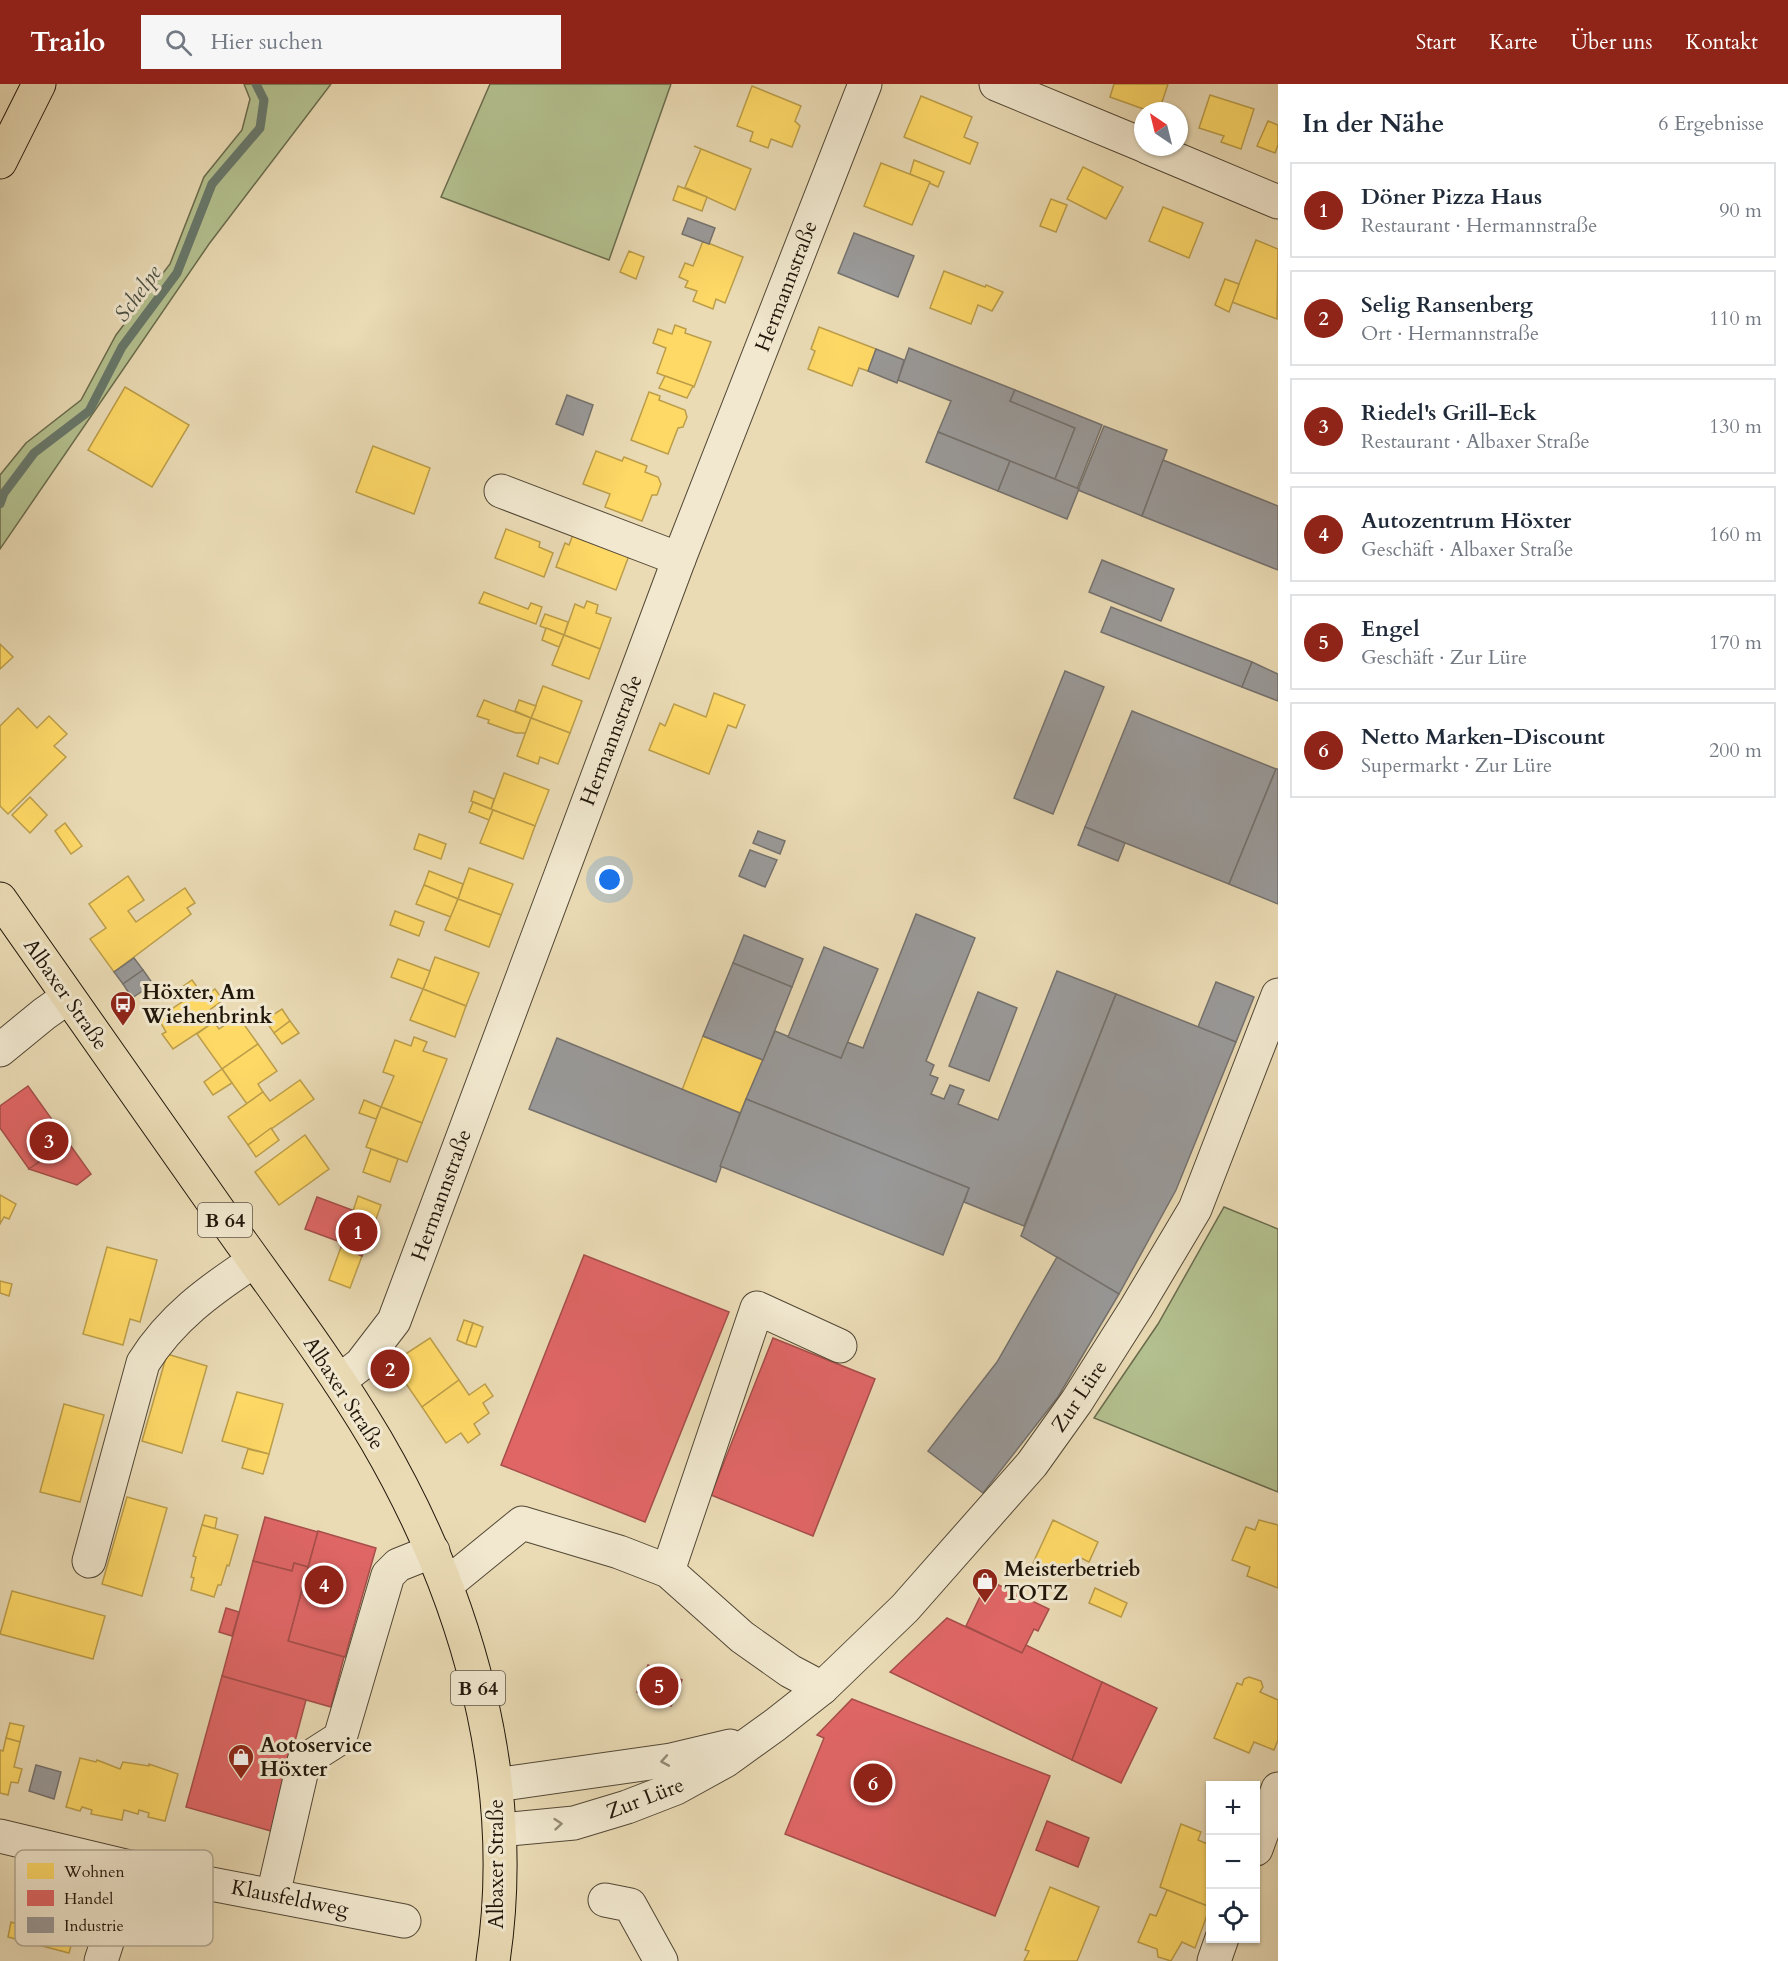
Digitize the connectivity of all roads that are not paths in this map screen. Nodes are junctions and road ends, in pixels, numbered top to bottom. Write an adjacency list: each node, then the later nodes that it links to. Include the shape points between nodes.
1 (39, 84): 6 (main road)
2 (865, 84): 9 (street, Hermannstraße)
3 (996, 84): 4 (street)
4 (1134, 141)
5 (1169, 156): 7 (street)
6 (0, 162)
7 (1278, 201)
8 (501, 491): 9 (street)
9 (679, 559): 16 (street, Hermannstraße, via 394,1321 361,1364)
10 (0, 899): 12 (main road, Albaxer Straße / B 64)
11 (1278, 995): 21 (street, Zur Lüre, via 1195,1209 1077,1401 1032,1464 960,1547 905,1608)
12 (68, 997): 13 (street); 14 (main road, Albaxer Straße / B 64)
13 (0, 1050)
14 (255, 1261): 16 (main road, Albaxer Straße / B 64); 18 (street, via 188,1307 159,1337 143,1363)
15 (840, 1346): 19 (street, via 757,1308)
16 (339, 1381): 17 (main road, Albaxer Straße / B 64, via 402,1486)
17 (433, 1551): 20 (main road, Albaxer Straße / B 64); 30 (street, via 398,1565 388,1575 339,1738 304,1761)
18 (89, 1561)
19 (668, 1570): 20 (street, via 522,1523); 21 (street, via 742,1637)
20 (446, 1585): 23 (main road, Albaxer Straße / B 64, via 480,1695)
21 (822, 1688): 22 (street, Zur Lüre)
22 (775, 1725): 23 (street, Zur Lüre, one-way to 23, via 722,1749 671,1760); 25 (street, Zur Lüre, one-way to 22, via 574,1823 647,1800 725,1761)
23 (496, 1785): 25 (main road, Albaxer Straße / B 64)
24 (1278, 1789): 27 (street)
25 (500, 1830): 36 (main road, Albaxer Straße / B 64, via 500,1896)
26 (0, 1836): 28 (street, Klausfeldweg)
27 (1260, 1838)
28 (59, 1850)
29 (213, 1883): 30 (street, Klausfeldweg)
30 (273, 1895): 32 (street, Klausfeldweg)
31 (605, 1900): 37 (street, via 630,1905)
32 (404, 1921)
33 (1220, 1943): 38 (street)
34 (106, 1946): 35 (street)
35 (101, 1961)
36 (493, 1961)
37 (661, 1961)
38 (1214, 1961)

